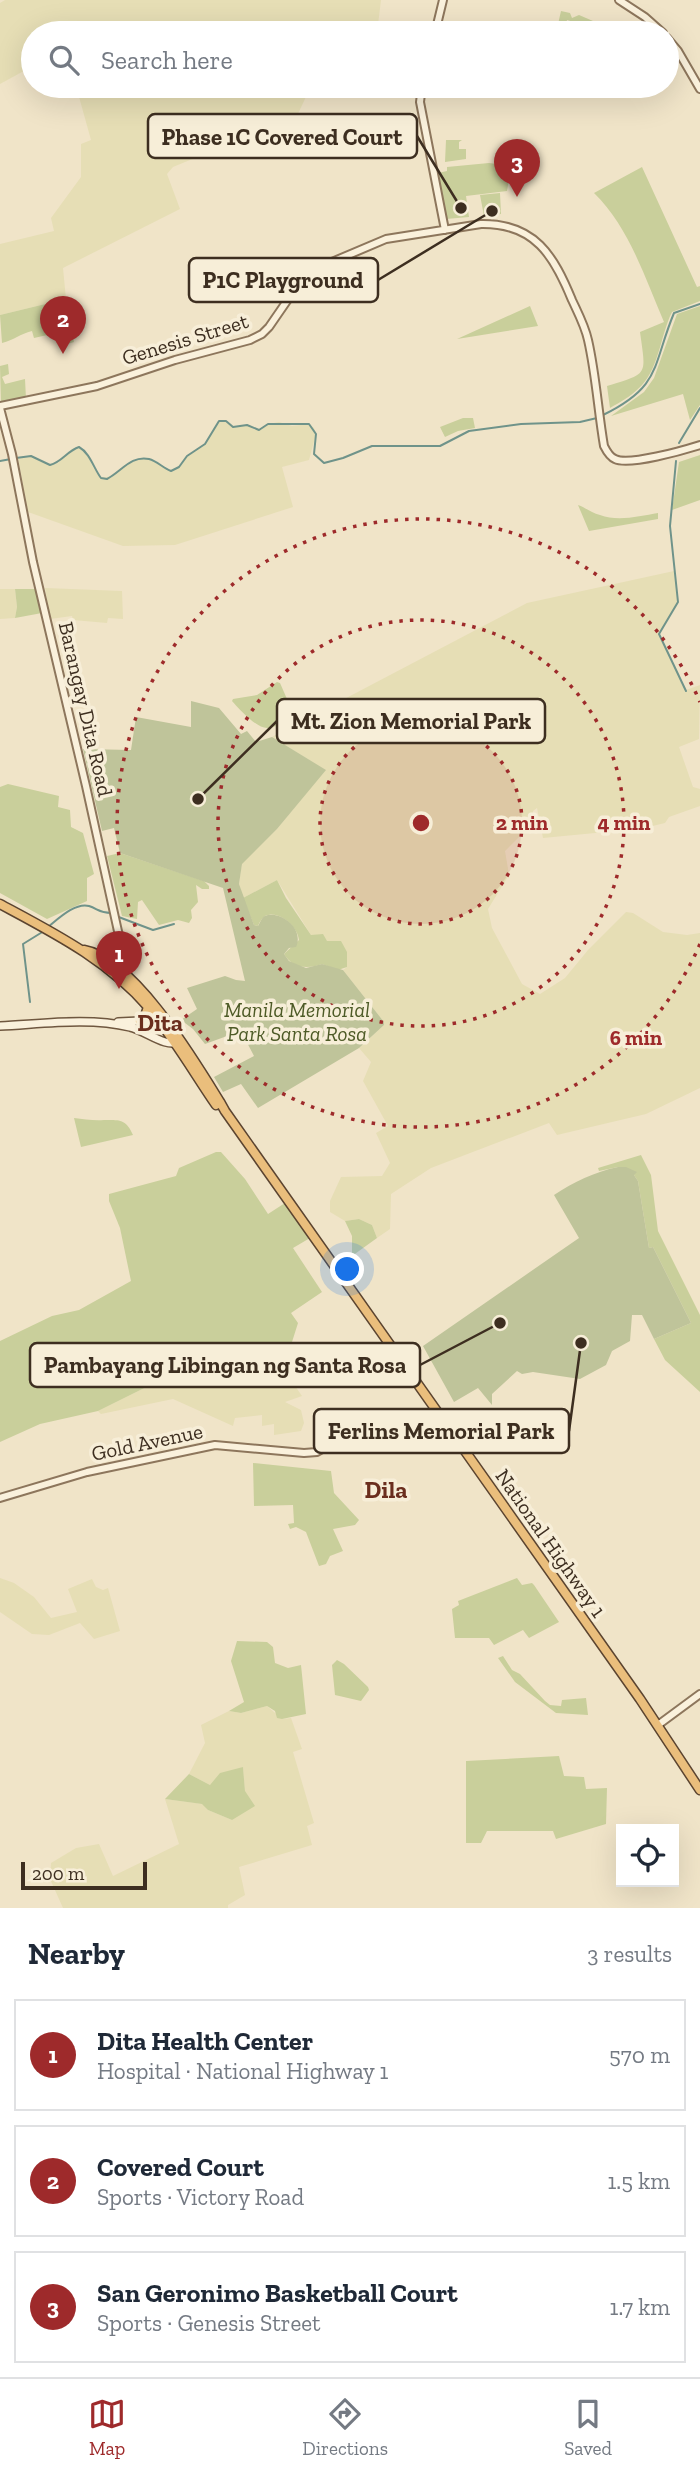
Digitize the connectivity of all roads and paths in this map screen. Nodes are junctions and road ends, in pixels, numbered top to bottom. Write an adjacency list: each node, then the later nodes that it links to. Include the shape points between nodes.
1 (443, 0): 3 (street)
2 (619, 0): 4 (street)
3 (438, 21)
4 (650, 21)
5 (679, 53): 6 (street)
6 (700, 89)
7 (420, 98): 8 (street)
8 (445, 230): 9 (street, Genesis Street, via 380,241 320,267 300,282 269,327 250,340); 10 (street, Genesis Street, via 481,224 503,226 533,238 551,257 587,335 604,446 614,459 630,461)
9 (0, 407): 13 (street, Barangay Dita Road)
10 (700, 445)
11 (0, 904): 12 (highway, National Highway 1)
12 (84, 950): 14 (highway, National Highway 1); 15 (highway, National Highway 1)
13 (125, 962): 14 (street, via 122,967); 15 (street, Barangay Dita Road)
14 (114, 966): 15 (highway, National Highway 1)
15 (123, 977): 16 (highway, National Highway 1); 21 (highway, National Highway 1, via 145,994)
16 (148, 1007): 17 (highway); 20 (highway, National Highway 1)
17 (140, 1021): 18 (main road); 20 (main road)
18 (110, 1024): 19 (main road); 22 (main road, via 139,1029 168,1044)
19 (0, 1026)
20 (165, 1029): 21 (main road); 22 (highway, National Highway 1)
21 (175, 1032): 22 (highway, National Highway 1)
22 (178, 1043): 23 (highway, National Highway 1, via 216,1105 225,1111)
23 (437, 1413): 24 (street, Gold Avenue, via 379,1444 364,1419 317,1452 215,1445 87,1472); 26 (highway, National Highway 1)
24 (0, 1498)
25 (700, 1694): 26 (street)
26 (658, 1726): 27 (highway, National Highway 1)
27 (700, 1790)

